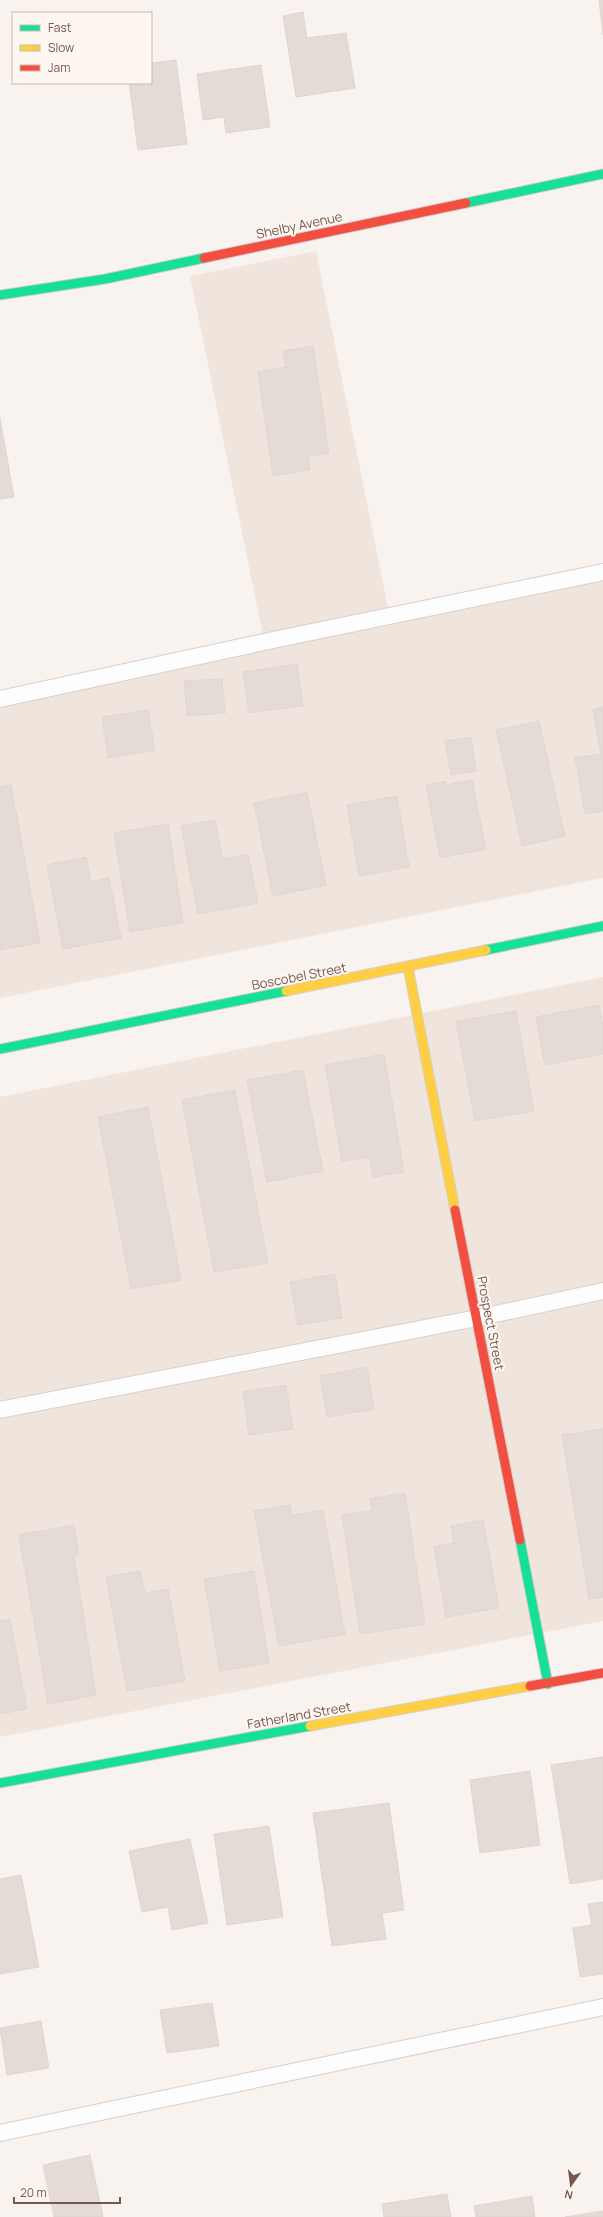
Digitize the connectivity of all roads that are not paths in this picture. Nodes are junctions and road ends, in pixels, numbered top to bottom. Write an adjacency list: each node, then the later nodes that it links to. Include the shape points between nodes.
1 (603, 174): 2 (street, Shelby Avenue, via 105,279)
2 (0, 295)
3 (603, 572): 4 (lane)
4 (0, 699)
5 (603, 926): 6 (street, Boscobel Street)
6 (408, 967): 7 (street, Boscobel Street); 9 (street, Prospect Street)
7 (0, 1049)
8 (603, 1291): 9 (lane)
9 (477, 1318): 10 (lane); 12 (street, Prospect Street)
10 (0, 1410)
11 (603, 1673): 12 (street, Fatherland Street)
12 (548, 1684): 13 (street, Fatherland Street)
13 (0, 1783)
14 (603, 2007): 15 (lane)
15 (0, 2133)

